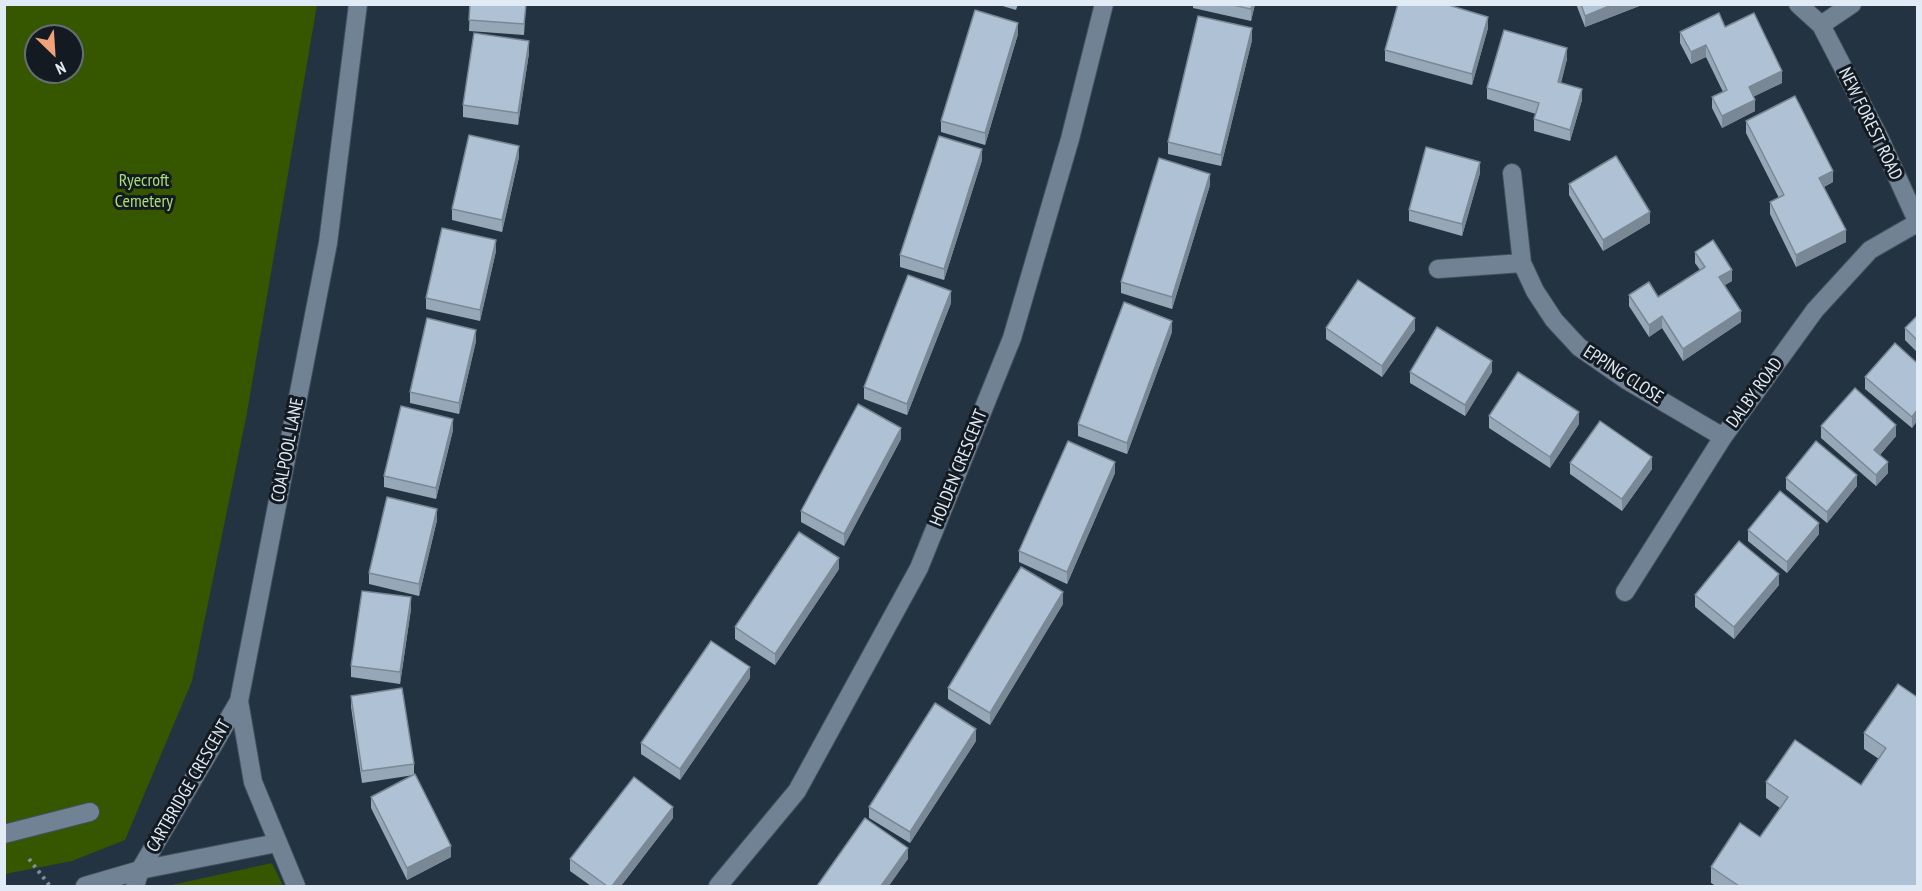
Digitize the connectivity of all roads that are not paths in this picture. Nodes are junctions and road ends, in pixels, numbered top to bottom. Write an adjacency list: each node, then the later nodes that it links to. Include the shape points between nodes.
1 (358, 4): 12 (street, COALPOOL LANE, via 328,243)
2 (1104, 4): 19 (street, HOLDEN CRESCENT, via 1070,139 1012,338 919,568 797,791)
3 (1798, 4): 5 (street, NEW FOREST ROAD)
4 (1852, 4): 5 (street)
5 (1821, 25): 7 (street, NEW FOREST ROAD, via 1879,136)
6 (1512, 172): 8 (street, EPPING CLOSE)
7 (1917, 223): 10 (street, DALBY ROAD, via 1870,250 1815,310)
8 (1522, 263): 9 (street); 10 (street, EPPING CLOSE, via 1554,320 1579,347)
9 (1438, 269)
10 (1723, 437): 11 (street, DALBY ROAD)
11 (1625, 592)
12 (239, 701): 15 (street, COALPOOL LANE, via 253,782); 16 (street, CARTBRIDGE CRESCENT)
13 (90, 812): 14 (street)
14 (4, 834)
15 (277, 843): 16 (street, CARTBRIDGE CRESCENT); 18 (street, COALPOOL LANE)
16 (138, 878): 17 (street, CARTBRIDGE CRESCENT)
17 (85, 886)
18 (296, 886)
19 (718, 886)

